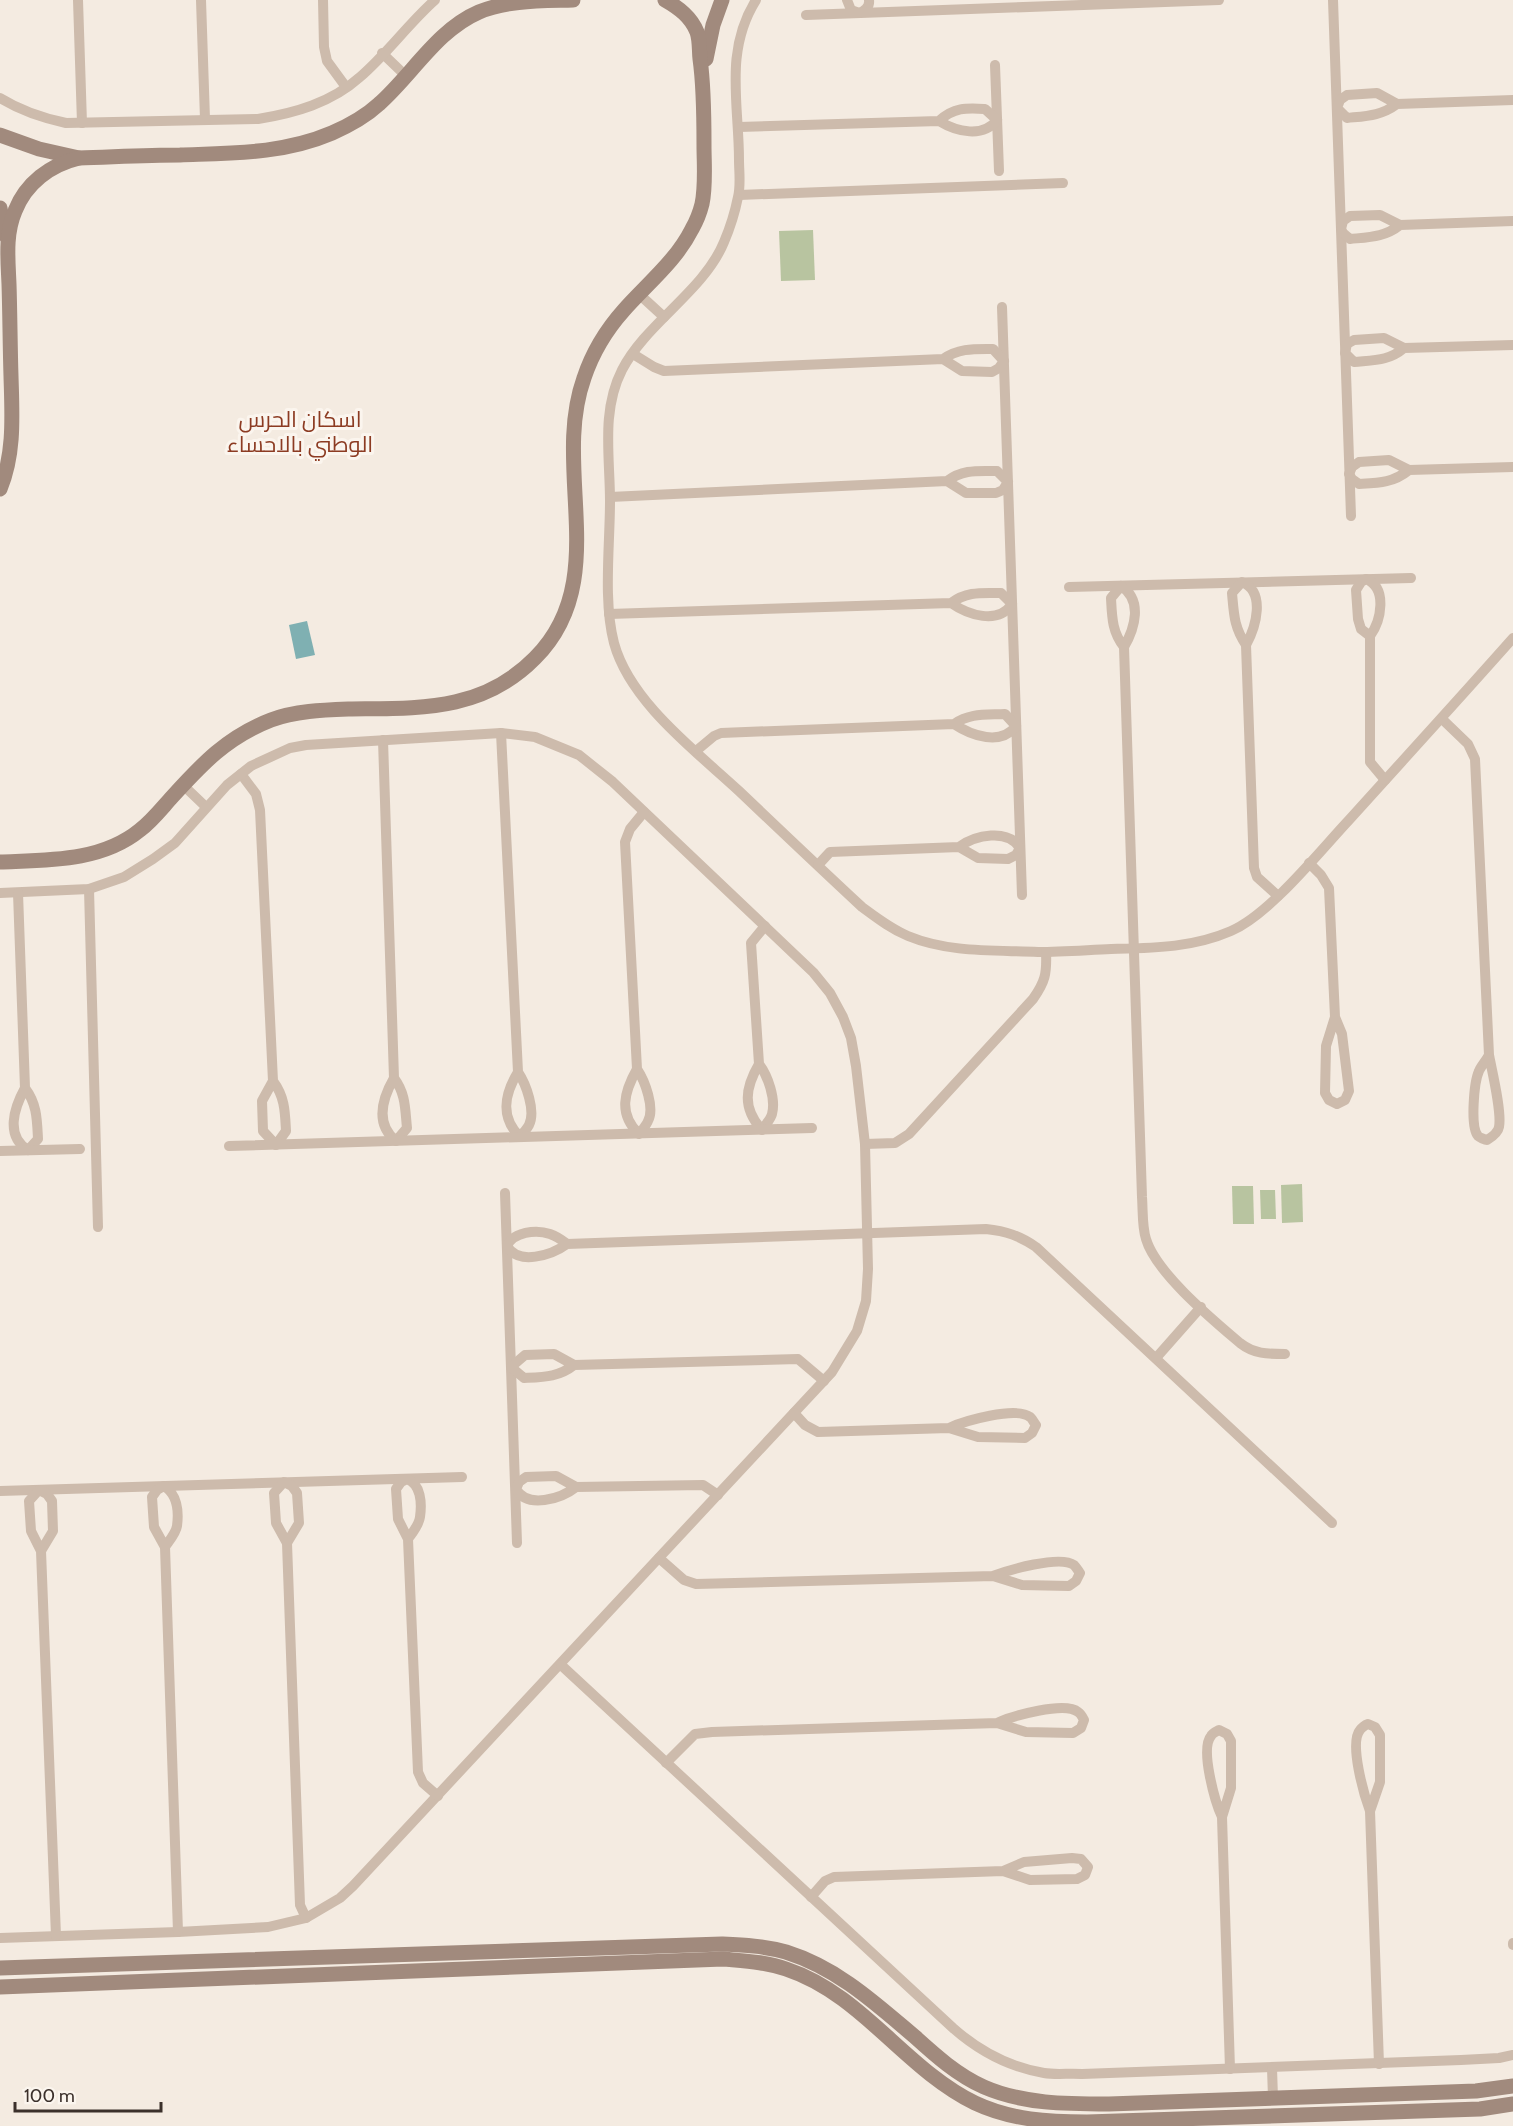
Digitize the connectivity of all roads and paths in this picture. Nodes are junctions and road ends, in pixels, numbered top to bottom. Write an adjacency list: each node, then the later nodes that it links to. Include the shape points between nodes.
1 (78, 0): 31 (street)
2 (201, 0): 28 (street)
3 (322, 0): 23 (street, via 327,61)
4 (435, 0): 19 (street)
5 (573, 0): 21 (main road, via 513,2 479,12 446,34)
6 (665, 0): 22 (main road, via 690,20 698,36)
7 (722, 0): 22 (main road)
8 (756, 0): 32 (street, via 735,61)
9 (847, 0): 17 (street, via 851,10)
10 (869, 0): 17 (street, via 870,4)
11 (969, 0): 16 (street)
12 (990, 0): 16 (street)
13 (1219, 0): 15 (street)
14 (1333, 0): 27 (street)
15 (1101, 1): 16 (street)
16 (980, 9): 17 (street)
17 (859, 14): 18 (street)
18 (806, 15)
19 (382, 53): 21 (street); 23 (street)
20 (995, 64): 29 (street)
21 (406, 76): 34 (main road, via 359,118 286,148 227,154)
22 (703, 77): 43 (main road, via 702,207 679,250)
23 (346, 87): 28 (street, via 332,97 289,114 258,119)
24 (0, 98): 31 (street, via 41,117)
25 (1513, 100): 26 (street)
26 (1397, 104): 27 (street, via 1377,115 1347,118); 27 (street, via 1377,93 1347,95)
27 (1337, 108): 41 (street)
28 (206, 119): 31 (street)
29 (997, 120): 30 (street, via 984,131 960,131); 30 (street, via 986,109 959,108); 35 (street)
30 (939, 121): 32 (street)
31 (82, 123)
32 (739, 126): 37 (street)
33 (0, 135): 34 (main road)
34 (79, 158): 42 (main road, via 41,176 25,192 12,220)
35 (999, 171)
36 (1064, 183): 37 (street)
37 (739, 195): 45 (street, via 723,244 712,263)
38 (0, 208): 42 (main road)
39 (1513, 221): 40 (street)
40 (1400, 225): 41 (street, via 1380,237 1350,239); 41 (street, via 1380,215 1350,216)
41 (1341, 229): 48 (street)
42 (8, 247): 57 (main road, via 12,427 10,457)
43 (640, 295): 45 (street); 80 (main road, via 607,334 583,379 574,423 578,553 575,582 565,614 536,657 512,679 452,704 318,710 269,720 215,752)
44 (1002, 307): 51 (street)
45 (664, 317): 49 (street)
46 (1513, 345): 47 (street)
47 (1404, 348): 48 (street, via 1384,360 1354,362); 48 (street, via 1384,338 1354,340 1347,344)
48 (1345, 352): 54 (street)
49 (633, 354): 50 (street, via 664,371); 58 (street, via 622,370 608,415)
50 (943, 359): 51 (street, via 963,350 993,349); 51 (street, via 962,371 992,372)
51 (1004, 361): 56 (street)
52 (1513, 467): 53 (street)
53 (1409, 470): 54 (street, via 1389,482 1359,484); 54 (street, via 1389,460 1359,462)
54 (1349, 474): 59 (street)
55 (947, 481): 56 (street, via 967,471 997,471); 56 (street, via 966,493 996,494); 58 (street)
56 (1008, 482): 66 (street)
57 (0, 489)
58 (610, 497): 67 (street)
59 (1351, 516)
60 (1411, 578): 61 (street)
61 (1366, 579): 62 (street); 68 (street, via 1378,589 1379,619); 68 (street, via 1356,590 1358,619 1361,630)
62 (1242, 582): 63 (street); 70 (street, via 1232,593 1235,623); 70 (street, via 1255,593 1256,623)
63 (1121, 586): 64 (street); 71 (street, via 1111,598 1113,628); 71 (street, via 1134,598 1135,628)
64 (1069, 587)
65 (951, 603): 66 (street, via 971,593 1001,593); 66 (street, via 970,614 1000,615); 67 (street)
66 (1012, 604): 74 (street)
67 (609, 614): 77 (street, via 614,644 632,682 649,706)
68 (1370, 636): 79 (street, via 1370,762)
69 (1513, 638): 72 (street)
70 (1246, 645): 92 (street, via 1254,868 1257,877)
71 (1124, 648): 94 (street)
72 (1442, 719): 79 (street); 97 (street, via 1468,744 1475,759)
73 (954, 724): 74 (street, via 975,715 1005,714); 74 (street, via 973,736 1004,737); 77 (street, via 722,733)
74 (1016, 726): 84 (street)
75 (501, 733): 76 (street); 82 (street, via 535,737 579,754); 100 (street)
76 (383, 740): 78 (street, via 290,748); 101 (street)
77 (696, 751): 87 (street)
78 (241, 774): 81 (street); 102 (street, via 256,794 260,810)
79 (1385, 780): 86 (street)
80 (183, 785): 81 (street); 85 (main road, via 139,831 101,851 75,858)
81 (206, 807): 88 (street, via 175,843 153,860 124,877)
82 (644, 812): 93 (street); 99 (street, via 625,842)
83 (959, 847): 84 (street, via 978,858 1008,859); 84 (street, via 969,839 1010,837); 87 (street, via 830,852)
84 (1020, 848): 91 (street)
85 (0, 862)
86 (1309, 863): 92 (street); 96 (street, via 1329,888)
87 (818, 865): 95 (street, via 885,924 928,944)
88 (89, 889): 90 (street); 116 (street)
89 (0, 893): 90 (street)
90 (18, 893): 103 (street)
91 (1022, 895)
92 (1278, 896): 94 (street, via 1234,930 1207,941)
93 (765, 926): 98 (street, via 751,943); 109 (street, via 813,972 843,1017 856,1066)
94 (1134, 948): 95 (street); 120 (street, via 1145,1238 1163,1271)
95 (1046, 952): 109 (street, via 1044,984 1033,999 909,1134 894,1143)
96 (1335, 1017): 96 (street, via 1326,1046 1325,1093 1337,1104 1345,1100 1349,1091 1342,1034)
97 (1489, 1055): 97 (street, via 1477,1076 1474,1098 1474,1129 1487,1140 1499,1127)
98 (759, 1064): 105 (street, via 770,1084 772,1114); 105 (street, via 748,1084 749,1114)
99 (637, 1069): 106 (street, via 648,1089 650,1119); 106 (street, via 626,1089 627,1119)
100 (518, 1072): 107 (street, via 529,1092 531,1122); 107 (street, via 507,1092 507,1122)
101 (394, 1078): 108 (street, via 405,1098 407,1128); 108 (street, via 383,1098 384,1128)
102 (273, 1081): 110 (street, via 284,1101 286,1131); 110 (street, via 262,1101 263,1131)
103 (25, 1088): 113 (street, via 37,1108 38,1138); 113 (street, via 15,1108 15,1138)
104 (812, 1128): 105 (street)
105 (762, 1130): 106 (street)
106 (639, 1134): 107 (street)
107 (520, 1137): 108 (street)
108 (396, 1141): 110 (street)
109 (864, 1144): 117 (street)
110 (276, 1145): 111 (street)
111 (229, 1146)
112 (80, 1149): 113 (street)
113 (28, 1150): 114 (street)
114 (0, 1151)
115 (505, 1193): 119 (street)
116 (98, 1227)
117 (866, 1233): 118 (street); 122 (street, via 986,1229 1019,1236 1036,1247); 125 (street, via 866,1301 845,1354)
118 (567, 1244): 119 (street, via 547,1255 517,1257); 119 (street, via 547,1233 518,1234 510,1238)
119 (507, 1246): 124 (street)
120 (1201, 1307): 121 (street, via 1248,1349 1260,1354); 122 (street)
121 (1285, 1354)
122 (1156, 1358): 137 (street)
123 (574, 1365): 124 (street, via 554,1376 524,1378); 124 (street, via 554,1354 525,1355); 125 (street, via 798,1359)
124 (511, 1368): 133 (street)
125 (824, 1381): 126 (street)
126 (794, 1413): 127 (street, via 818,1432); 136 (street)
127 (949, 1428): 127 (street, via 978,1437 1025,1437 1036,1425 1022,1413 966,1420)
128 (462, 1477): 129 (street)
129 (407, 1479): 130 (street); 138 (street, via 396,1488 398,1519); 138 (street, via 419,1489 420,1518)
130 (284, 1482): 131 (street); 139 (street, via 274,1493 276,1523); 139 (street, via 297,1493 299,1523)
131 (164, 1486): 134 (street); 141 (street, via 152,1497 154,1527); 141 (street, via 176,1497 177,1527)
132 (576, 1487): 133 (street, via 556,1498 526,1500); 133 (street, via 556,1476 526,1477); 136 (street, via 703,1485)
133 (516, 1489): 140 (street)
134 (39, 1490): 135 (street); 142 (street, via 29,1501 31,1531); 142 (street, via 52,1501 53,1521 53,1531)
135 (0, 1491)
136 (718, 1495): 143 (street)
137 (1332, 1523)
138 (408, 1539): 148 (street, via 418,1772 423,1783)
139 (287, 1543): 153 (street, via 300,1905)
140 (518, 1543)
141 (165, 1547): 154 (street)
142 (41, 1551): 155 (street)
143 (659, 1558): 144 (street, via 684,1580 696,1584); 145 (street)
144 (993, 1576): 144 (street, via 1022,1586 1069,1586 1080,1574 1066,1562 1010,1569)
145 (561, 1665): 147 (street); 148 (street)
146 (997, 1723): 146 (street, via 1026,1732 1073,1732 1081,1728 1084,1720 1070,1708 1014,1716); 147 (street, via 695,1734)
147 (666, 1763): 152 (street)
148 (438, 1796): 153 (street, via 353,1886)
149 (1370, 1811): 149 (street, via 1380,1782 1380,1735 1368,1724 1360,1728 1356,1737 1358,1768); 160 (street)
150 (1221, 1817): 150 (street, via 1231,1788 1231,1741 1219,1730 1207,1744 1209,1775); 162 (street)
151 (1003, 1871): 151 (street, via 1030,1881 1077,1879 1085,1875 1088,1867 1081,1859 1072,1858 1024,1862); 152 (street, via 834,1877)
152 (811, 1897): 162 (street, via 969,2042 991,2056 1045,2073)
153 (306, 1918): 154 (street, via 268,1927)
154 (178, 1932): 155 (street)
155 (56, 1936): 156 (street)
156 (0, 1938)
157 (0, 1968): 165 (main road, via 755,1946 815,1963 841,1977 945,2064 983,2087 1014,2098 1050,2103)
158 (0, 1987): 167 (main road, via 692,1960 755,1962 786,1968 824,1986 930,2075 977,2103 1022,2118 1054,2122)
159 (1513, 2055): 160 (street)
160 (1379, 2064): 161 (street)
161 (1272, 2068): 162 (street); 164 (street)
162 (1230, 2069)
163 (1513, 2086): 164 (main road, via 1476,2091)
164 (1273, 2098): 165 (main road)
165 (1127, 2103): 167 (main road)
166 (1513, 2104): 167 (main road, via 1480,2109)
167 (1129, 2121)

